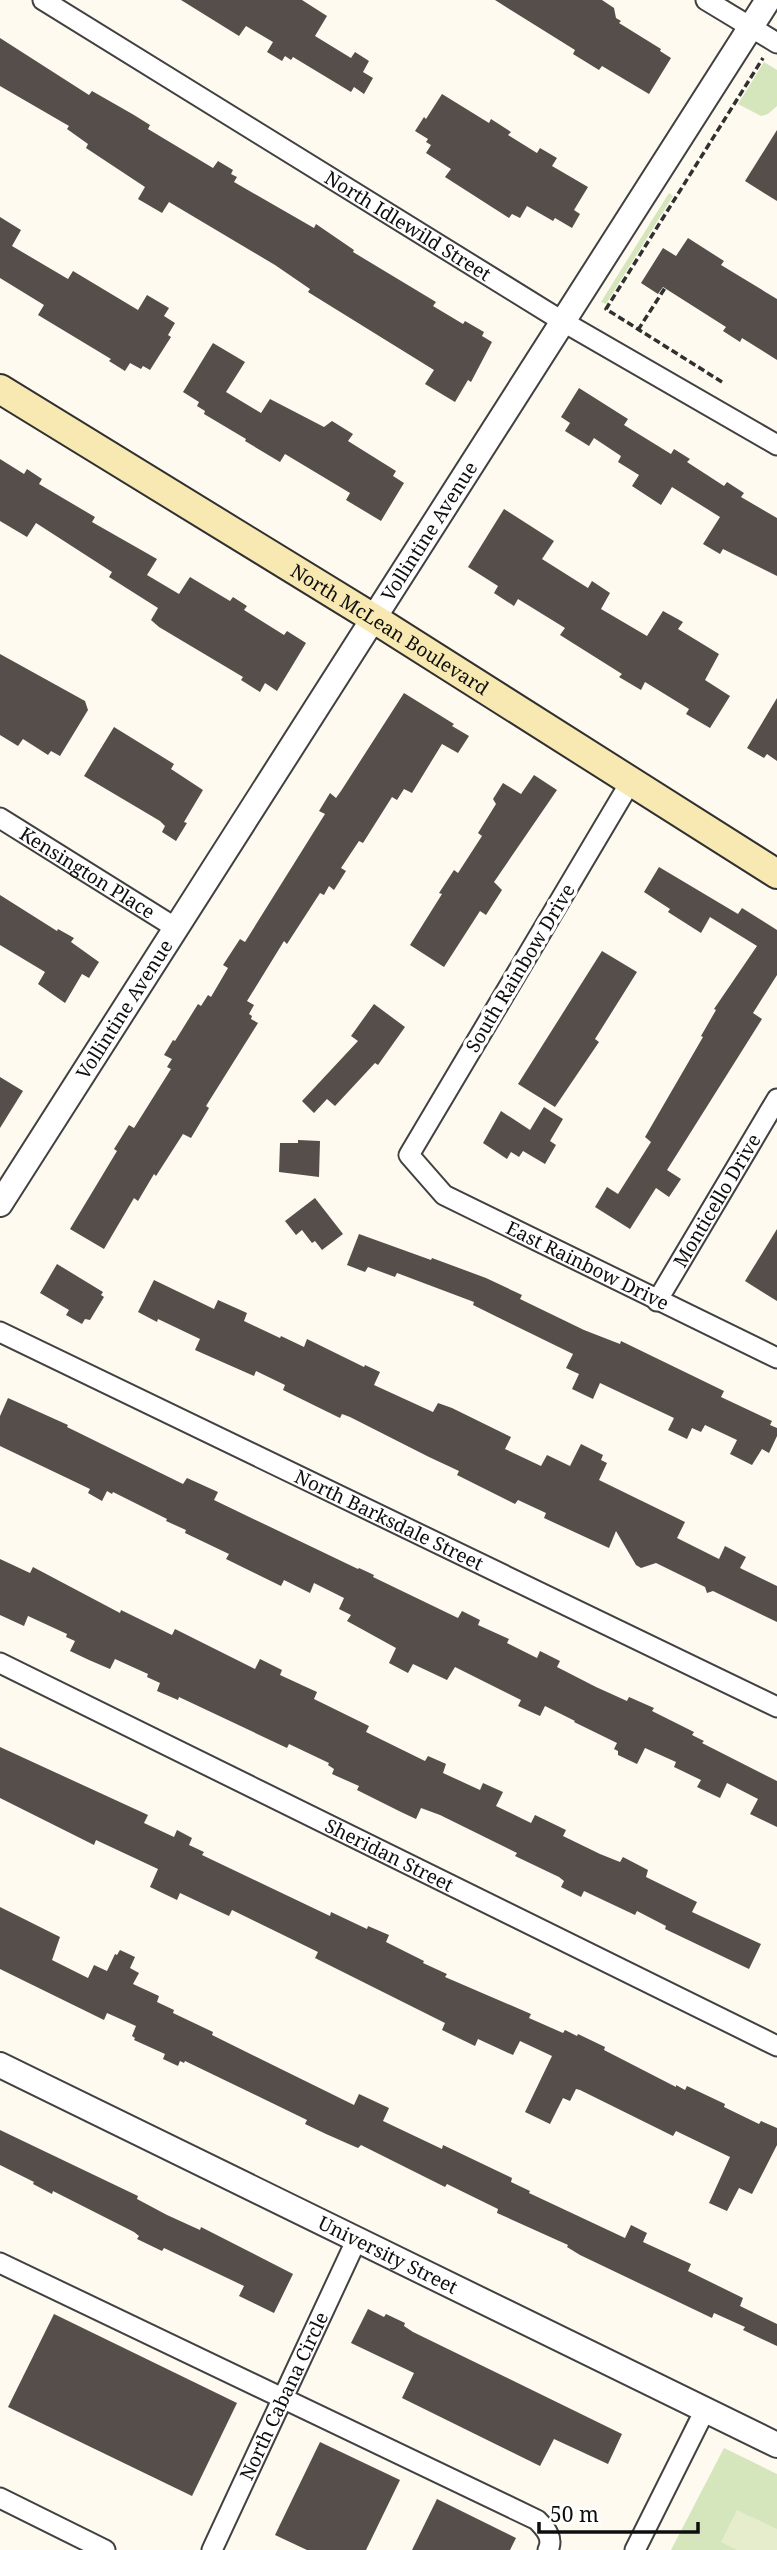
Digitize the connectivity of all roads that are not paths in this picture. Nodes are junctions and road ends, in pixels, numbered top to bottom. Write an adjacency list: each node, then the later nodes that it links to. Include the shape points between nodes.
1 (43, 0): 6 (street, North Idlewild Street)
2 (706, 0): 4 (street)
3 (768, 0): 4 (street, Vollintine Avenue)
4 (751, 28): 5 (street); 6 (street, Vollintine Avenue)
5 (777, 43)
6 (562, 321): 8 (street, North Idlewild Street); 9 (street, Vollintine Avenue)
7 (0, 389): 9 (main road, North McLean Boulevard)
8 (777, 445)
9 (373, 618): 10 (main road, North McLean Boulevard); 13 (street, Vollintine Avenue)
10 (631, 781): 12 (main road, North McLean Boulevard); 15 (street, South Rainbow Drive)
11 (0, 818): 13 (street, Kensington Place)
12 (777, 874)
13 (176, 928): 16 (street, Vollintine Avenue)
14 (777, 1099): 17 (street, Monticello Drive)
15 (409, 1155): 17 (street, East Rainbow Drive, via 444,1195)
16 (0, 1205)
17 (657, 1301): 19 (street, East Rainbow Drive)
18 (0, 1332): 21 (street, North Barksdale Street)
19 (777, 1358)
20 (0, 1663): 22 (street, Sheridan Street)
21 (777, 1707)
22 (777, 2046)
23 (0, 2064): 24 (street, University Street)
24 (356, 2241): 26 (street, North Cabana Circle); 27 (street, University Street)
25 (0, 2263): 26 (street)
26 (283, 2397): 31 (street, North Cabana Circle); 32 (street, via 537,2520 547,2529)
27 (705, 2410): 28 (street, University Street); 33 (street)
28 (777, 2445)
29 (0, 2498): 30 (street)
30 (106, 2550)
31 (212, 2550)
32 (548, 2550)
33 (635, 2550)

